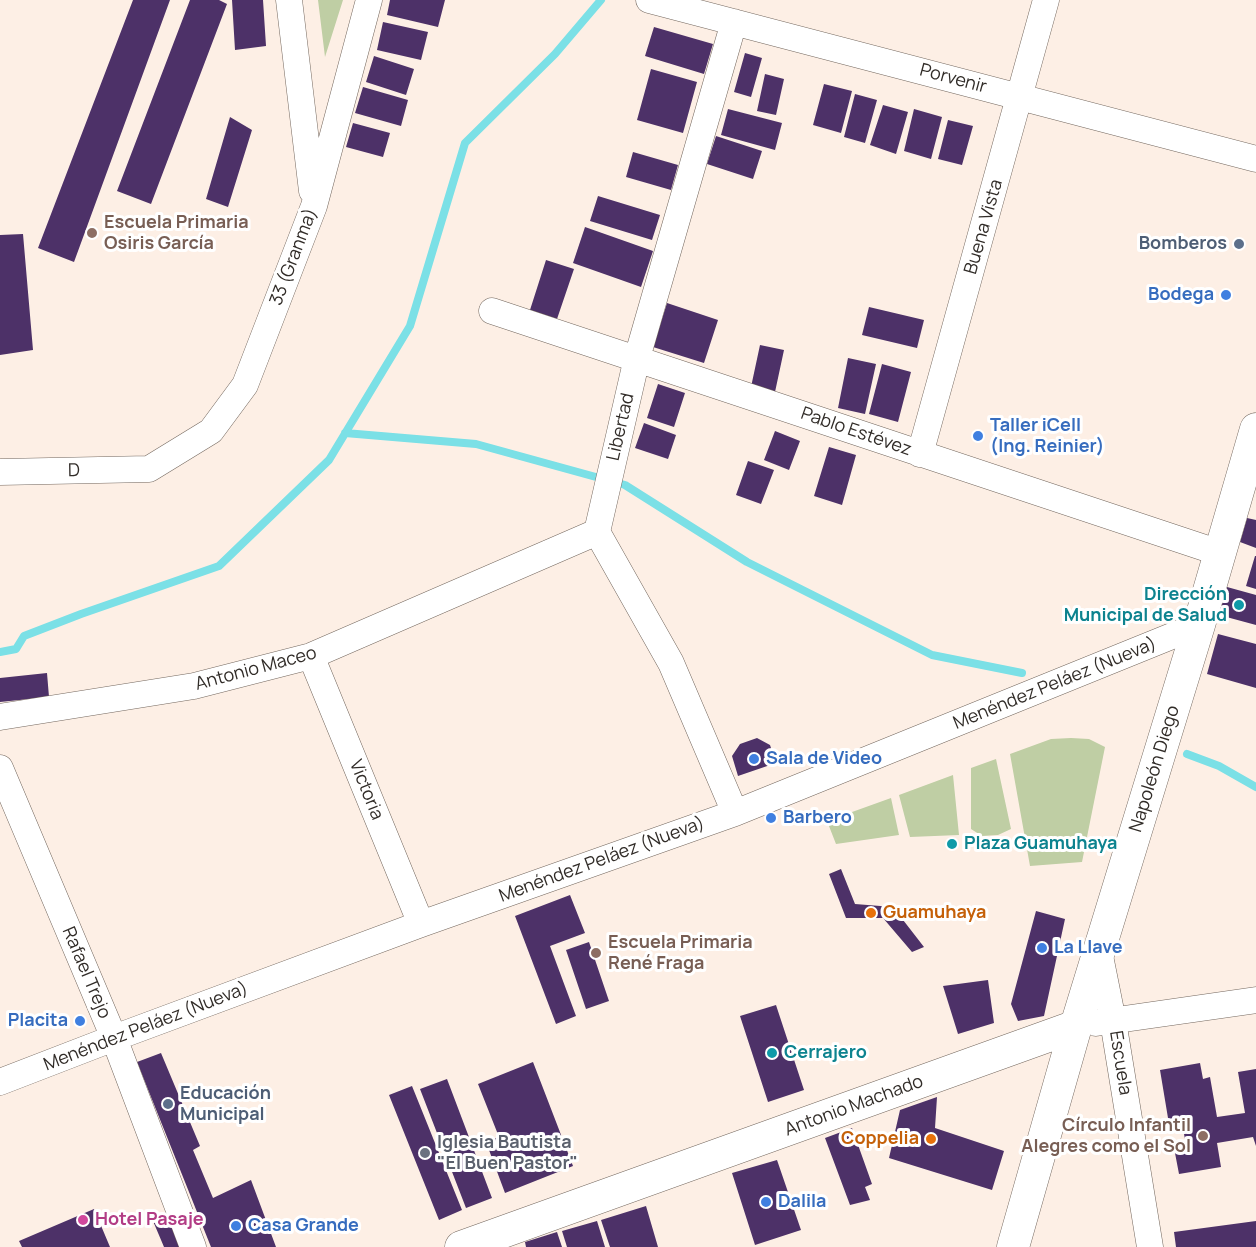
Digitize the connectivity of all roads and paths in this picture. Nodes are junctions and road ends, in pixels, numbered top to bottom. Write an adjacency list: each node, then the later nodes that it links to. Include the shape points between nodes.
1 (289, 0): 8 (street)
2 (369, 0): 8 (street, 33 (Granma))
3 (649, 0): 5 (street, Porvenir)
4 (1046, 0): 6 (street, Buena Vista)
5 (734, 22): 6 (street, Porvenir); 10 (street, Libertad)
6 (1020, 97): 7 (street, Porvenir); 12 (street, Buena Vista)
7 (1256, 159)
8 (314, 206): 13 (street, 33 (Granma), via 245,385 211,431)
9 (492, 311): 10 (street, Pablo Estévez)
10 (637, 358): 12 (street, Pablo Estévez); 15 (street, Libertad)
11 (1256, 429): 16 (main road, Napoleón Diego)
12 (920, 454): 16 (street, Pablo Estévez)
13 (149, 469): 14 (street, D)
14 (0, 472)
15 (597, 532): 18 (street, Antonio Maceo); 21 (street, via 671,663)
16 (1220, 553): 17 (main road, Napoleón Diego)
17 (1199, 625): 21 (street, Menéndez Peláez (Nueva)); 23 (main road, Napoleón Diego)
18 (311, 656): 19 (street, Antonio Maceo, via 194,686); 22 (street, Victoria)
19 (0, 717)
20 (0, 768): 27 (street, Rafael Trejo)
21 (735, 813): 22 (street, Menéndez Peláez (Nueva))
22 (421, 924): 27 (street, Menéndez Peláez (Nueva))
23 (1099, 951): 25 (street, Escuela); 26 (main road, Napoleón Diego)
24 (1256, 1000): 25 (street, Antonio Machado)
25 (1113, 1021): 26 (street, Antonio Machado); 32 (street, Escuela)
26 (1076, 1026): 30 (main road, Antonio Machado); 31 (main road, Napoleón Diego)
27 (114, 1038): 28 (street, Menéndez Peláez (Nueva)); 29 (street, Rafael Trejo)
28 (0, 1082)
29 (193, 1247)
30 (461, 1247)
31 (1013, 1247)
32 (1150, 1247)

